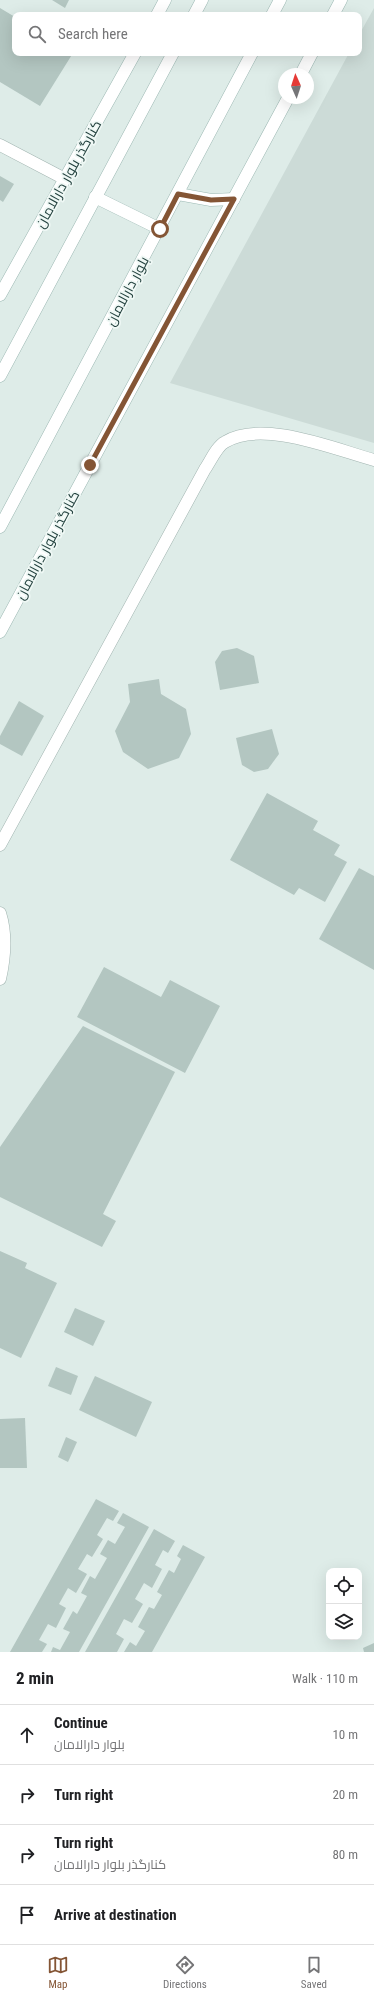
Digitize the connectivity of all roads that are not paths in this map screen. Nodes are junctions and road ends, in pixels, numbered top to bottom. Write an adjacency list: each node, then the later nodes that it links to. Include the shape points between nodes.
1 (165, 0): 5 (street)
2 (202, 0): 6 (street)
3 (280, 0): 7 (street)
4 (341, 0): 8 (street)
5 (159, 12)
6 (196, 12)
7 (274, 12)
8 (335, 12)
9 (133, 56): 16 (street, کنارگذر بلوار دارالامان)
10 (171, 56): 18 (street)
11 (250, 56): 17 (street, بلوار دارالامان)
12 (310, 56): 13 (street)
13 (304, 68)
14 (285, 104): 19 (street, کنارگذر بلوار دارالامان)
15 (0, 145): 16 (street)
16 (65, 179): 21 (street, کنارگذر بلوار دارالامان)
17 (178, 194): 19 (street, via 211,200); 20 (street, بلوار دارالامان)
18 (95, 197): 20 (street); 22 (street)
19 (234, 199): 25 (street, کنارگذر بلوار دارالامان)
20 (160, 229): 24 (street, بلوار دارالامان)
21 (0, 295)
22 (0, 376)
23 (374, 460): 26 (street, via 285,435 242,434 223,442 205,469)
24 (0, 527)
25 (0, 632)
26 (0, 845)
27 (0, 913): 28 (street, via 6,956)
28 (0, 979)

